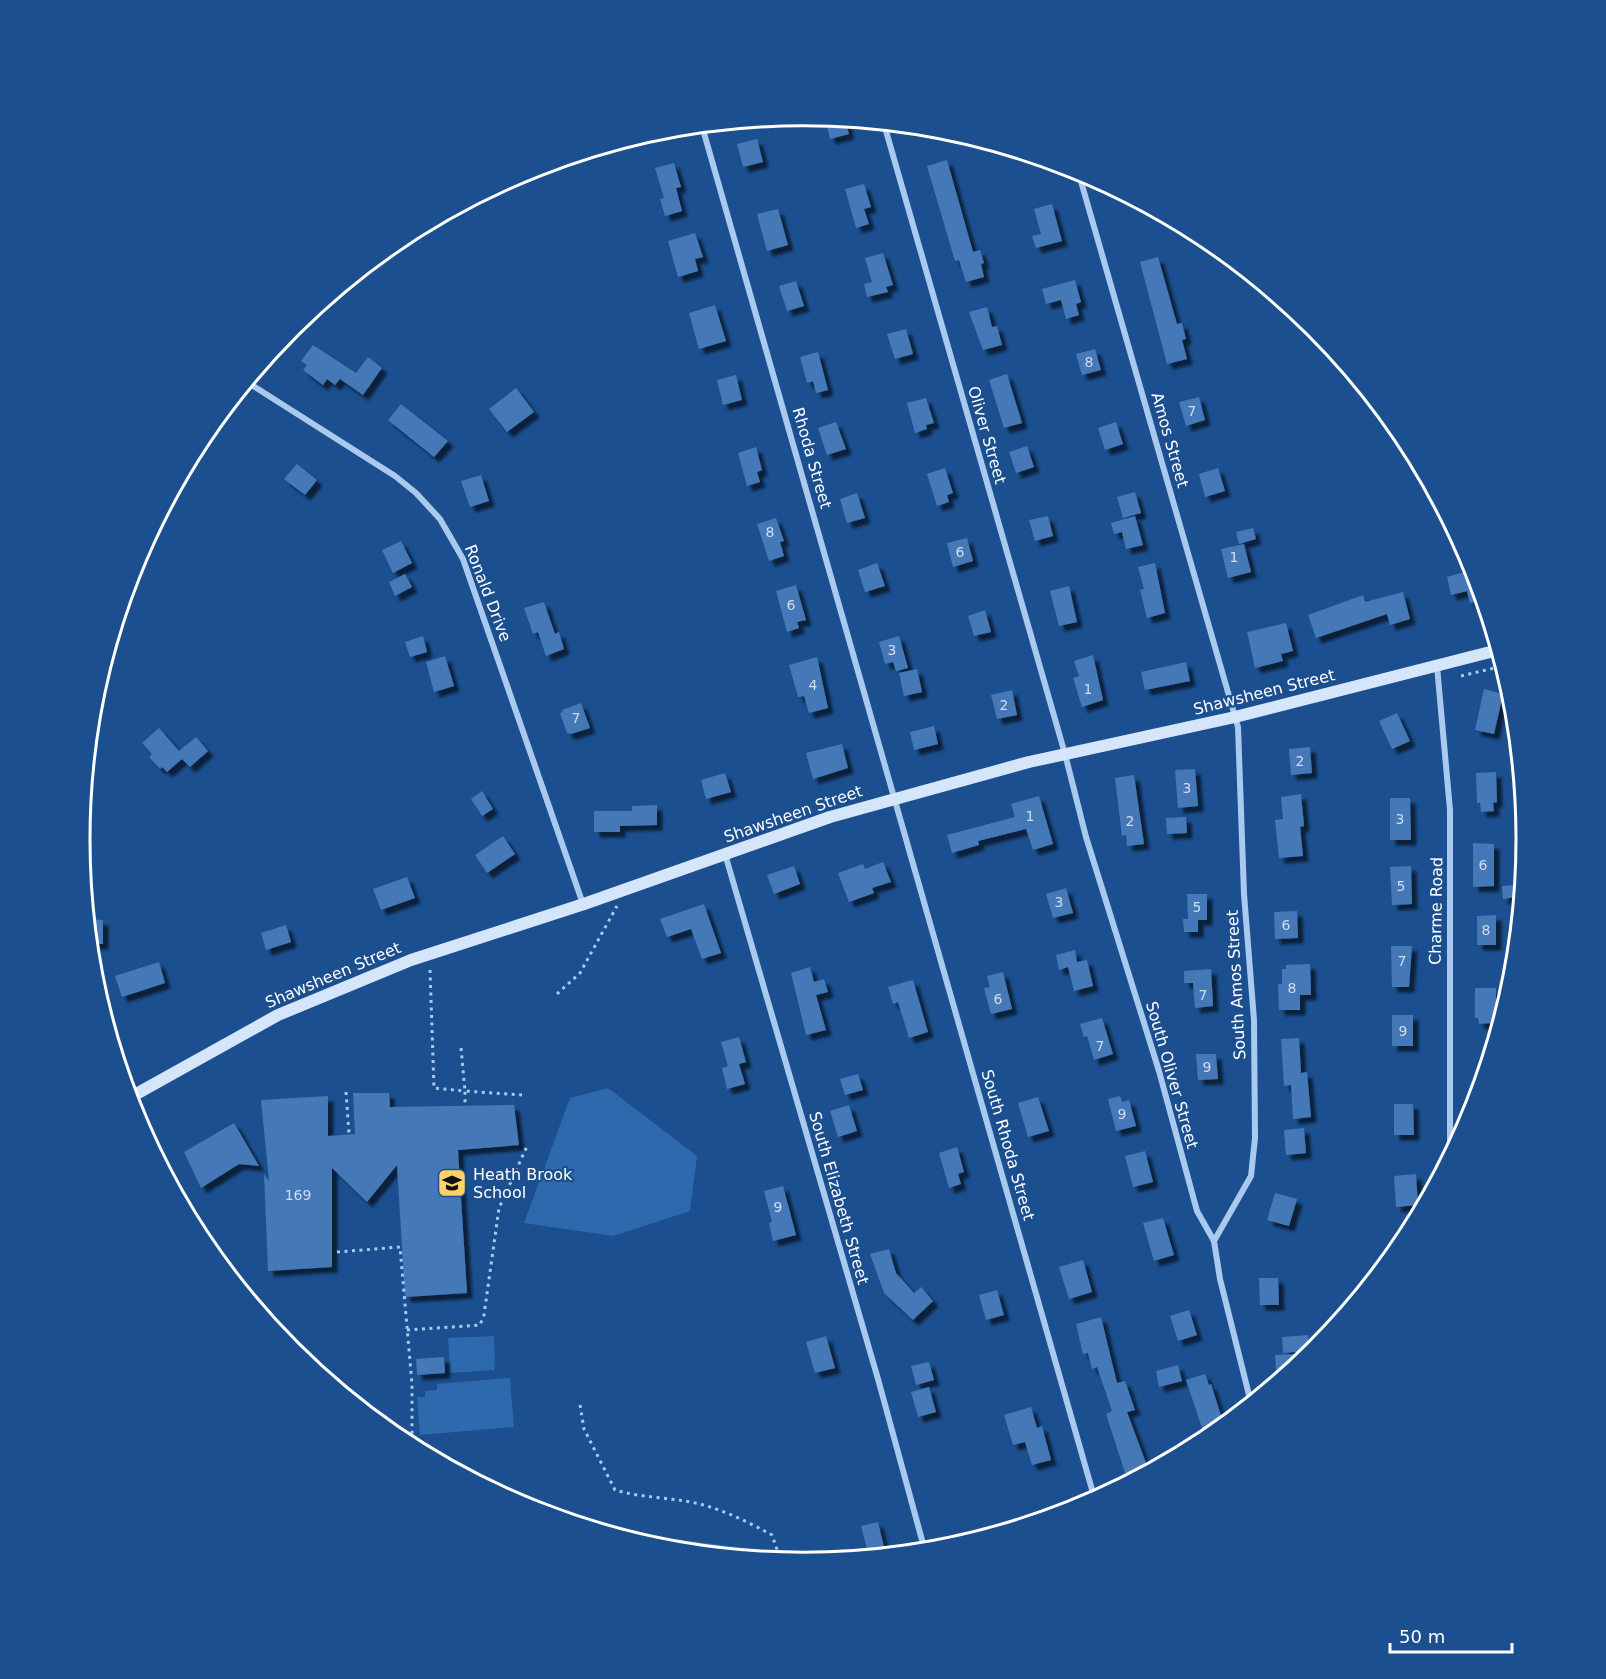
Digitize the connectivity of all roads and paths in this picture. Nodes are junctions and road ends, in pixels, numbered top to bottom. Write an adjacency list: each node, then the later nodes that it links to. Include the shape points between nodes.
1 (886, 132): 10 (street, Oliver Street)
2 (704, 134): 11 (street, Rhoda Street)
3 (1082, 184): 9 (street, Amos Street)
4 (253, 386): 14 (street, Ronald Drive, via 395,476 416,493 453,539)
5 (1491, 652): 6 (main road, Shawsheen Street)
6 (1437, 666): 9 (main road, Shawsheen Street); 24 (street, Charme Road, via 1450,810)
7 (1495, 668): 8 (path)
8 (1461, 676)
9 (1235, 717): 10 (main road, Shawsheen Street); 26 (street, South Amos Street, via 1254,1020 1256,1138 1251,1176)
10 (1065, 754): 11 (main road, Shawsheen Street); 26 (street, South Oliver Street, via 1197,1211)
11 (896, 797): 12 (main road, Shawsheen Street); 32 (street, South Rhoda Street)
12 (724, 854): 13 (main road, Shawsheen Street); 33 (street, South Elizabeth Street)
13 (612, 894): 14 (main road, Shawsheen Street); 16 (path, via 617,905 580,973)
14 (584, 904): 20 (main road, Shawsheen Street, via 411,960 302,1004)
15 (430, 970): 18 (path, via 434,1088)
16 (557, 994)
17 (461, 1047): 18 (path)
18 (465, 1091): 21 (path); 22 (path)
19 (346, 1092): 23 (path)
20 (137, 1093)
21 (522, 1095)
22 (465, 1106)
23 (349, 1134)
24 (1450, 1138)
25 (528, 1144): 28 (path, via 499,1209 480,1325)
26 (1214, 1241): 29 (street, South Oliver Street)
27 (337, 1252): 28 (path, via 400,1247)
28 (407, 1330): 31 (path)
29 (1249, 1395)
30 (580, 1405): 34 (path, via 584,1429 615,1490 706,1506 772,1535)
31 (412, 1435)
32 (1092, 1491)
33 (923, 1542)
34 (778, 1551)

